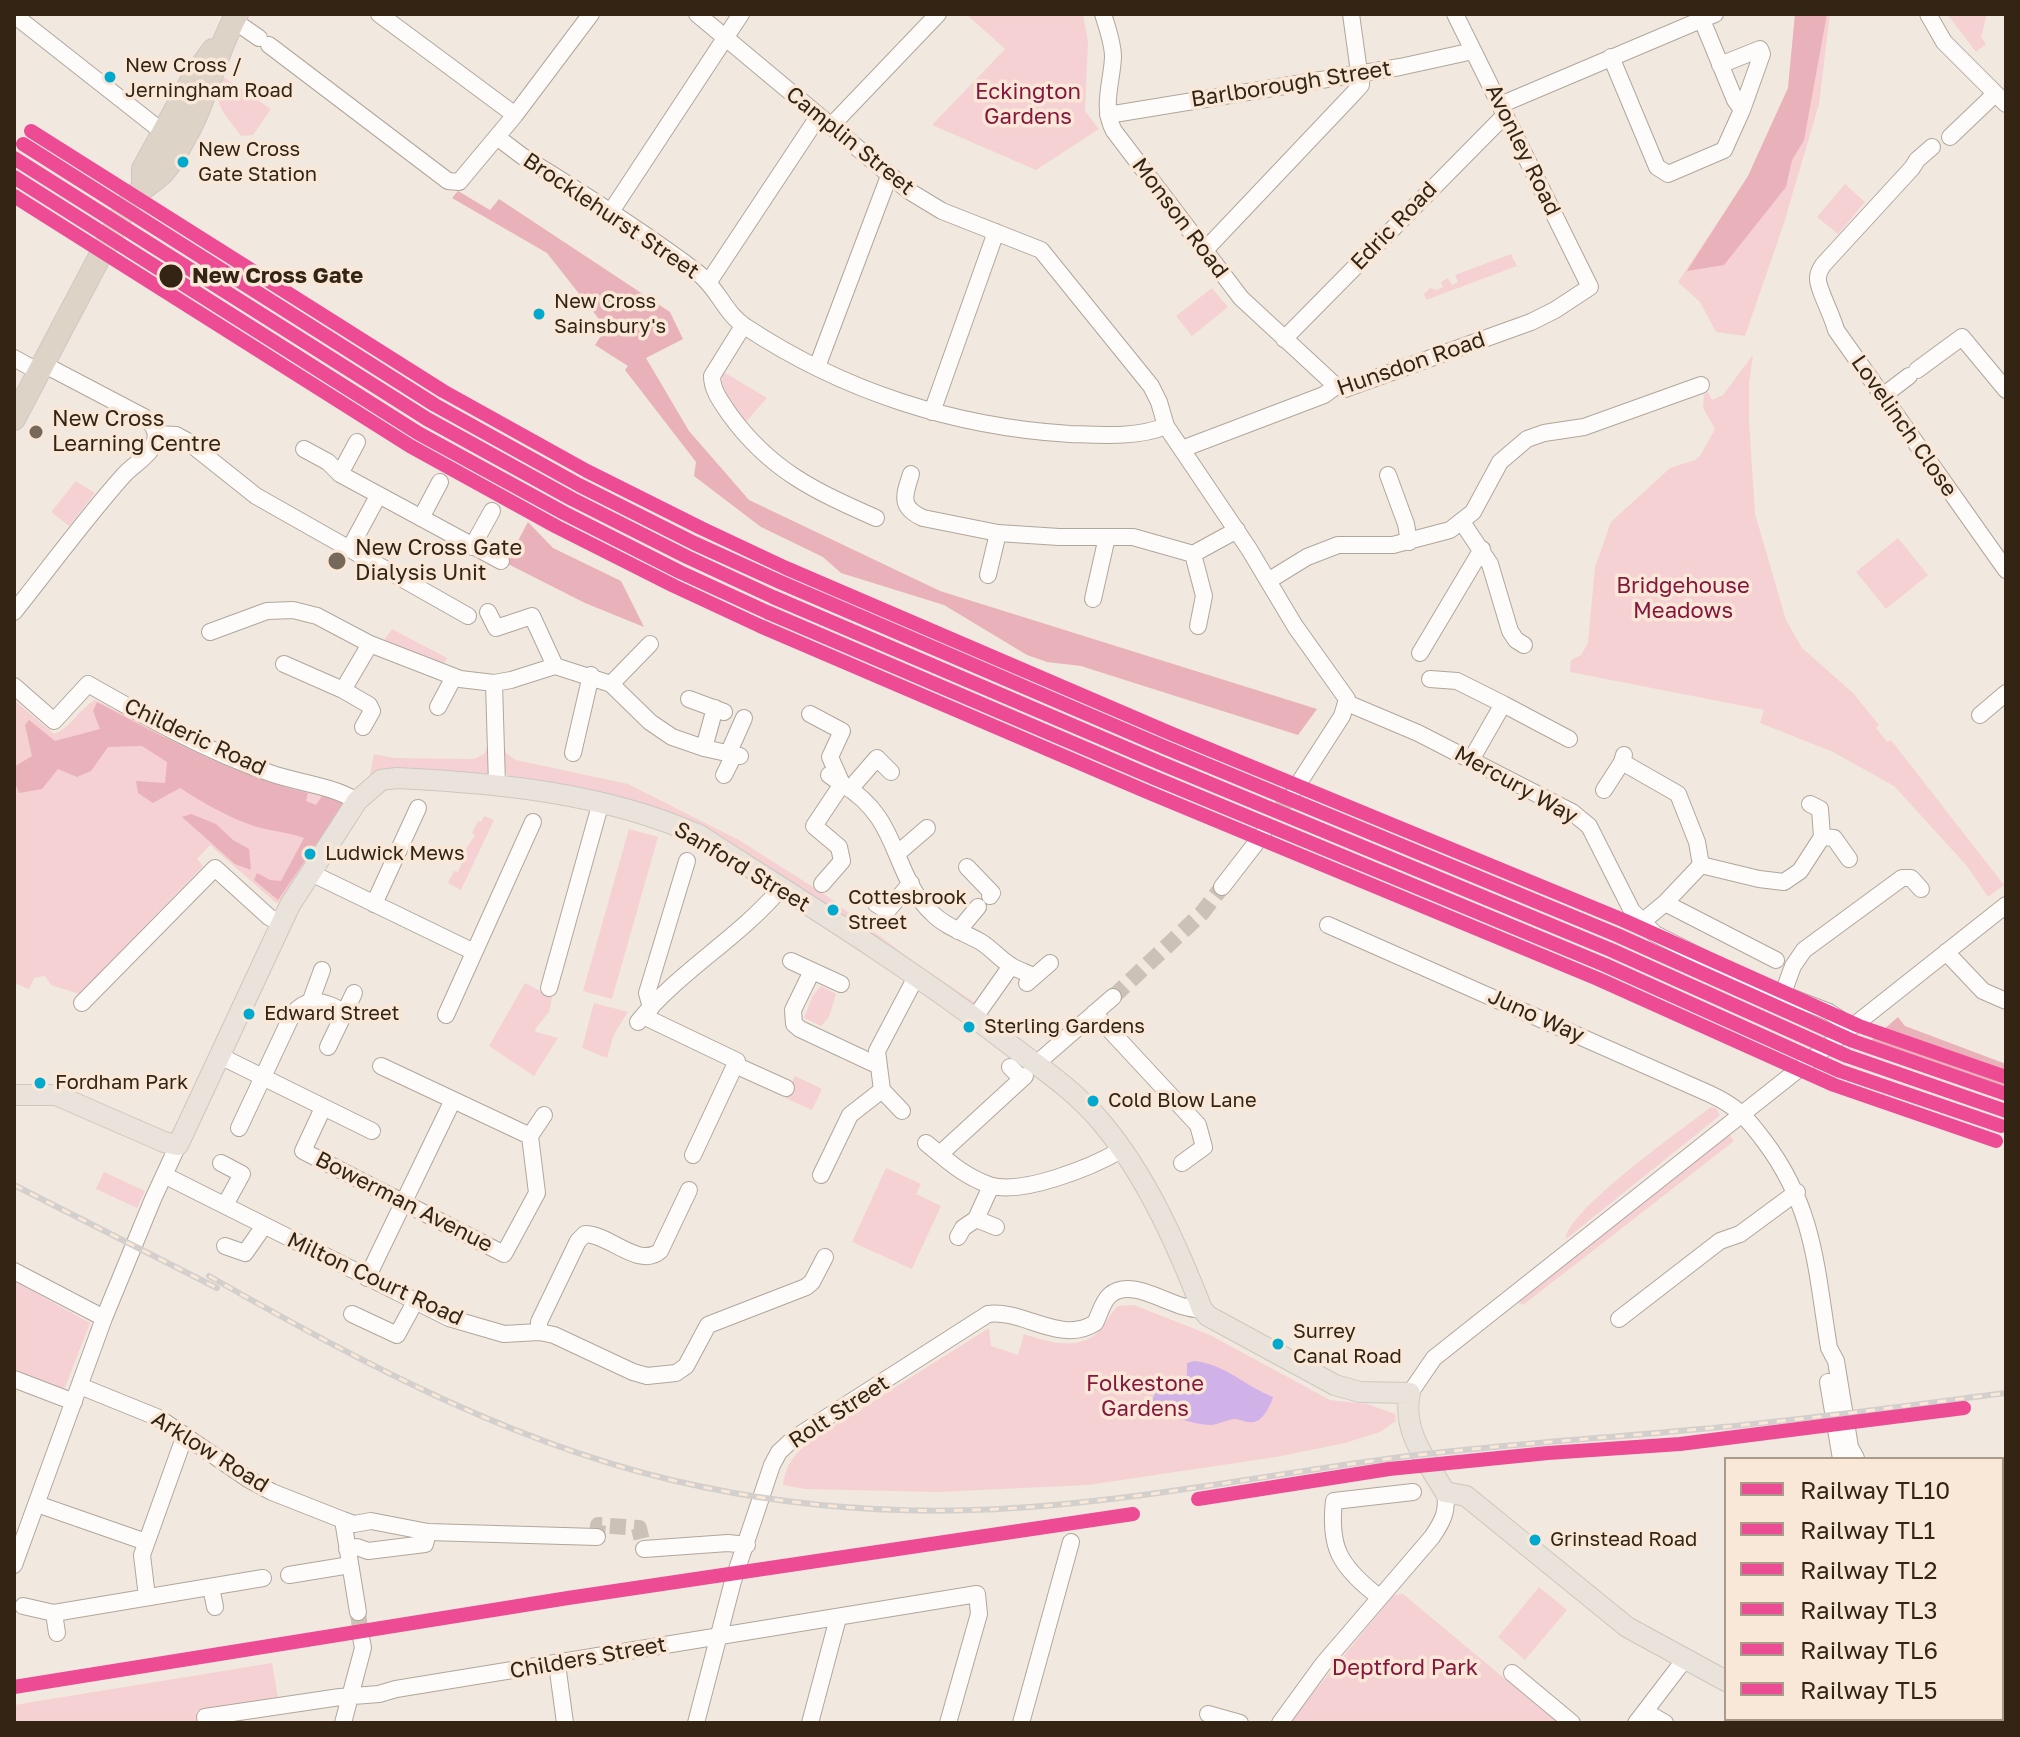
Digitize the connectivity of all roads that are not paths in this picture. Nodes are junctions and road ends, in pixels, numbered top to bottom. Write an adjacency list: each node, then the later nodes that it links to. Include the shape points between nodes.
1 (379, 14): 21 (street)
2 (591, 14): 21 (street)
3 (697, 14): 13 (street, Camplin Street)
4 (741, 14): 13 (street)
5 (938, 14): 23 (street)
6 (1103, 14): 22 (street, via 1113,54)
7 (1351, 14): 17 (street)
8 (1455, 14): 14 (street, Avonley Road)
9 (1928, 14): 18 (street, via 1943,40)
10 (14, 15): 24 (street)
11 (1708, 17): 15 (street, Edric Road); 16 (street)
12 (231, 25): 24 (highway, via 203,61); 25 (street, via 264,41 448,181 459,182); 29 (highway, via 188,131 160,176)
13 (725, 38): 23 (street, Camplin Street); 30 (street)
14 (1473, 51): 17 (street, Barlborough Street); 19 (street, Avonley Road)
15 (1611, 57): 19 (street, Edric Road); 20 (street, via 1663,172 1719,154)
16 (1720, 65): 20 (street); 20 (street, via 1760,49)
17 (1360, 72): 22 (street, Barlborough Street); 32 (street, via 1358,88)
18 (2000, 99): 26 (street)
19 (1503, 110): 34 (street, Avonley Road); 36 (street, Edric Road)
20 (1742, 110)
21 (515, 115): 25 (street)
22 (1108, 115): 32 (street, Monson Road)
23 (824, 122): 28 (street, Camplin Street); 33 (street)
24 (164, 133): 29 (highway, via 143,169)
25 (497, 137): 30 (street, Brocklehurst Street)
26 (1950, 137)
27 (1932, 147): 43 (street, Lovelinch Close, via 1817,275 1836,330)
28 (889, 176): 31 (street, Camplin Street, via 942,211); 38 (street)
29 (143, 185): 39 (highway, via 126,207)
30 (610, 213): 33 (street, Brocklehurst Street)
31 (996, 232): 44 (street); 46 (street, Camplin Street, via 1048,256 1151,386)
32 (1205, 250): 36 (street, Monson Road, via 1241,298)
33 (708, 283): 35 (street, Brocklehurst Street)
34 (1590, 287): 41 (street, Hunsdon Road, via 1531,322 1345,389)
35 (743, 326): 38 (street, Brocklehurst Street); 58 (street, via 712,376 721,402 773,463 807,487)
36 (1284, 339): 41 (street, Monson Road)
37 (14, 358): 39 (street)
38 (817, 367): 44 (street, Brocklehurst Street)
39 (41, 368): 45 (highway); 47 (street, via 144,417)
40 (1701, 385): 59 (street, via 1584,427 1527,439 1500,462 1481,501)
41 (1336, 386): 50 (street, Hunsdon Road)
42 (2006, 390): 43 (street, via 1962,337)
43 (1884, 395): 69 (street, Lovelinch Close)
44 (932, 412): 46 (street, Brocklehurst Street, via 989,426 1055,433 1115,434)
45 (14, 419)
46 (1166, 426): 50 (street)
47 (156, 434): 65 (street, via 187,441 256,496); 73 (street, via 151,451 109,492)
48 (357, 442): 51 (street)
49 (304, 449): 51 (street)
50 (1182, 449): 60 (street)
51 (340, 474): 55 (street)
52 (911, 474): 61 (street, via 904,494 912,513)
53 (1388, 475): 63 (street)
54 (440, 482): 57 (street)
55 (378, 496): 57 (street); 65 (street)
56 (492, 511): 64 (street)
57 (421, 518): 64 (street)
58 (876, 518)
59 (1462, 522): 63 (street); 66 (street)
60 (1237, 530): 67 (street); 71 (street)
61 (998, 533): 62 (street); 70 (street)
62 (1107, 537): 67 (street, via 1133,537); 72 (street)
63 (1409, 542): 71 (street, via 1338,545)
64 (472, 547): 68 (street)
65 (350, 548): 75 (street)
66 (1482, 549): 82 (street, via 1510,631); 83 (street)
67 (1193, 554): 77 (street, via 1204,596)
68 (501, 561)
69 (2006, 570)
70 (988, 575)
71 (1268, 581): 95 (street)
72 (1093, 599)
73 (14, 612)
74 (488, 612): 85 (street, via 496,628 532,616)
75 (468, 616)
76 (232, 625): 78 (street); 79 (street); 80 (street, via 267,611 293,610 317,616)
77 (1198, 626)
78 (210, 632)
79 (240, 642)
80 (370, 644): 87 (street); 92 (street)
81 (642, 645): 90 (street)
82 (1524, 645)
83 (1420, 653)
84 (284, 664): 92 (street)
85 (555, 666): 86 (street); 89 (street)
86 (591, 675): 90 (street); 104 (street)
87 (454, 677): 89 (street); 97 (street)
88 (1430, 679): 96 (street, via 1457,681)
89 (494, 683): 110 (street)
90 (611, 684): 103 (street, via 650,722)
91 (14, 686): 113 (street, Childeric Road, via 54,721 88,684 164,728 269,773)
92 (343, 690): 101 (street, via 369,705 372,711)
93 (2006, 693): 99 (street)
94 (689, 699): 103 (street, via 720,710)
95 (1347, 703): 106 (street, Mercury Way); 111 (street)
96 (1503, 704): 102 (street); 106 (street)
97 (438, 707)
98 (810, 714): 109 (street, via 842,731 830,757)
99 (1980, 715)
100 (744, 718): 105 (street)
101 (363, 727)
102 (1569, 739)
103 (704, 748): 105 (street)
104 (573, 753)
105 (734, 755): 108 (street)
106 (1471, 760): 137 (street, Mercury Way, via 1589,826 1624,899)
107 (891, 772): 109 (street, via 877,758)
108 (724, 775)
109 (840, 783): 121 (street, via 874,810); 128 (street, via 809,823 839,847 842,861)
110 (497, 785): 113 (main road, Sanford Street, via 397,778 381,780); 114 (main road, Sanford Street)
111 (1295, 789)
112 (1604, 790): 124 (street, via 1623,758 1678,794)
113 (357, 801): 126 (main road, Sanford Street)
114 (601, 802): 130 (main road, Sanford Street, via 699,835); 150 (street)
115 (1810, 804): 120 (street, via 1820,809)
116 (418, 808): 133 (street)
117 (533, 822): 140 (street)
118 (927, 828): 121 (street)
119 (1263, 834): 129 (street)
120 (1822, 837): 122 (street, via 1834,838); 124 (street, via 1800,871 1784,882)
121 (898, 853): 127 (street)
122 (1849, 859)
123 (687, 861): 160 (street)
124 (1701, 865): 132 (street)
125 (967, 867): 139 (street, via 992,893)
126 (311, 873): 133 (street); 136 (main road, Sanford Street)
127 (911, 883): 135 (street); 139 (street, via 934,916)
128 (822, 884)
129 (1222, 887)
130 (781, 888): 148 (main road, Sanford Street); 160 (street)
131 (1921, 889): 152 (street, via 1911,878 1902,878 1804,950)
132 (1665, 903): 137 (street); 142 (street)
133 (374, 904): 140 (street)
134 (2006, 905): 141 (street)
135 (887, 911)
136 (275, 920): 156 (street, via 215,868); 164 (main road, Sanford Street)
137 (1642, 922): 152 (street, Mercury Way, via 1667,941)
138 (1328, 925): 176 (street, Juno Way)
139 (958, 931): 145 (street)
140 (474, 952): 159 (street)
141 (1946, 952): 155 (street, via 1983,991); 162 (street)
142 (1776, 960)
143 (791, 961): 147 (street)
144 (1050, 963): 145 (street, via 1029,978)
145 (1011, 966): 161 (street)
146 (322, 970): 154 (street)
147 (812, 971): 149 (street); 167 (street, via 793,1010 794,1024)
148 (916, 977): 161 (main road, Sanford Street); 167 (street, via 878,1046)
149 (841, 984)
150 (549, 988)
151 (354, 993): 157 (street)
152 (1782, 996): 162 (street, Mercury Way, via 1829,1012)
153 (1113, 997): 158 (street)
154 (311, 1000): 157 (street); 169 (street, via 292,1015)
155 (2006, 1001)
156 (82, 1003)
157 (345, 1012): 163 (street)
158 (1094, 1013): 168 (street); 187 (street, via 1198,1125 1204,1147)
159 (446, 1015)
160 (644, 1015): 165 (street, via 737,1061)
161 (975, 1017): 168 (main road, Sanford Street)
162 (1848, 1029): 176 (street)
163 (328, 1047)
164 (220, 1056): 169 (street); 182 (main road, Sanford Street)
165 (735, 1065): 170 (street); 185 (street)
166 (381, 1066): 173 (street)
167 (879, 1066): 171 (street)
168 (1023, 1072): 183 (main road, Sanford Street, via 1061,1083); 184 (street)
169 (262, 1077): 174 (street); 178 (street)
170 (786, 1088)
171 (882, 1090): 175 (street); 189 (street, via 850,1115)
172 (14, 1095): 182 (main road, via 56,1095)
173 (452, 1102): 180 (street); 193 (street)
174 (323, 1108): 179 (street); 193 (street, Bowerman Avenue, via 303,1151)
175 (902, 1111)
176 (1742, 1112): 192 (street); 210 (street, via 1434,1358)
177 (544, 1115): 180 (street)
178 (239, 1128)
179 (372, 1131)
180 (530, 1136): 193 (street, Bowerman Avenue, via 537,1193 504,1254)
181 (926, 1143): 184 (street)
182 (178, 1145): 188 (street)
183 (1121, 1150): 190 (street, via 1096,1164 1027,1185); 204 (main road, Sanford Street, via 1164,1225)
184 (940, 1154): 190 (street)
185 (693, 1155)
186 (221, 1163): 194 (street, via 242,1174)
187 (1182, 1163)
188 (164, 1175): 194 (street, Milton Court Road); 206 (street)
189 (821, 1175)
190 (991, 1186): 195 (street)
191 (689, 1190): 208 (street, via 653,1257 585,1234 539,1322)
192 (1797, 1192): 207 (street, via 1740,1234 1720,1241); 213 (street, via 1812,1237)
193 (403, 1202): 202 (street)
194 (225, 1205): 196 (street, Milton Court Road)
195 (976, 1219): 197 (street); 198 (street)
196 (264, 1226): 199 (street, via 245,1253); 202 (street, Milton Court Road)
197 (996, 1227)
198 (958, 1237)
199 (225, 1246)
200 (825, 1257): 208 (street, Milton Court Road, via 806,1287 708,1325 686,1366 676,1373 633,1372)
201 (14, 1271): 206 (street)
202 (367, 1278): 203 (street, Milton Court Road)
203 (415, 1302): 205 (street, via 397,1335); 208 (street, Milton Court Road, via 504,1334)
204 (1202, 1309): 210 (main road, via 1335,1385 1360,1392); 222 (street, Rolt Street, via 1132,1289 1113,1293 1095,1323 1081,1329 1054,1328 1001,1313 979,1319 783,1449 774,1459)
205 (352, 1314)
206 (104, 1318): 211 (street)
207 (1619, 1319)
208 (539, 1332)
209 (14, 1379): 211 (street, Arklow Road)
210 (1410, 1393): 215 (main road, via 1409,1426)
211 (77, 1394): 212 (street, Arklow Road, via 144,1410); 216 (street)
212 (185, 1435): 217 (street, Arklow Road, via 272,1492); 220 (street)
213 (1852, 1457)
214 (1413, 1492): 229 (street, via 1334,1501 1331,1527 1336,1547 1351,1575)
215 (1445, 1492): 239 (main road, via 1466,1496 1627,1627); 254 (street, via 1444,1519 1432,1537 1323,1664)
216 (37, 1504): 220 (street); 225 (street)
217 (343, 1520): 218 (street, Arklow Road); 224 (street)
218 (428, 1532): 219 (street, Arklow Road); 224 (street, via 425,1544 368,1551 357,1547)
219 (597, 1537)
220 (146, 1542): 230 (street, via 142,1564)
221 (1071, 1542): 252 (street)
222 (747, 1545): 223 (street); 237 (street, Rolt Street)
223 (644, 1549)
224 (349, 1557): 226 (street); 233 (street)
225 (14, 1564)
226 (289, 1575)
227 (263, 1578): 228 (street)
228 (211, 1587): 230 (street); 232 (street)
229 (1374, 1593)
230 (147, 1597): 234 (street)
231 (23, 1606): 234 (street)
232 (215, 1607)
233 (358, 1612)
234 (54, 1613): 236 (street)
235 (838, 1618): 237 (street, Childers Street); 250 (street); 251 (street, Childers Street, via 977,1594 979,1614)
236 (57, 1633)
237 (719, 1635): 240 (street, Childers Street); 249 (street, Rolt Street)
238 (361, 1637): 243 (street)
239 (1685, 1659): 242 (main road); 245 (street)
240 (557, 1664): 243 (street, Childers Street); 248 (street)
241 (1512, 1673): 255 (street)
242 (1724, 1680)
243 (350, 1696): 246 (street, Childers Street, via 205,1717); 247 (street)
244 (1208, 1714): 253 (street)
245 (1641, 1717): 256 (street)
246 (206, 1723)
247 (343, 1723)
248 (564, 1723)
249 (696, 1723)
250 (810, 1723)
251 (948, 1723)
252 (1021, 1723)
253 (1240, 1723)
254 (1280, 1723)
255 (1572, 1723)
256 (1665, 1723)

